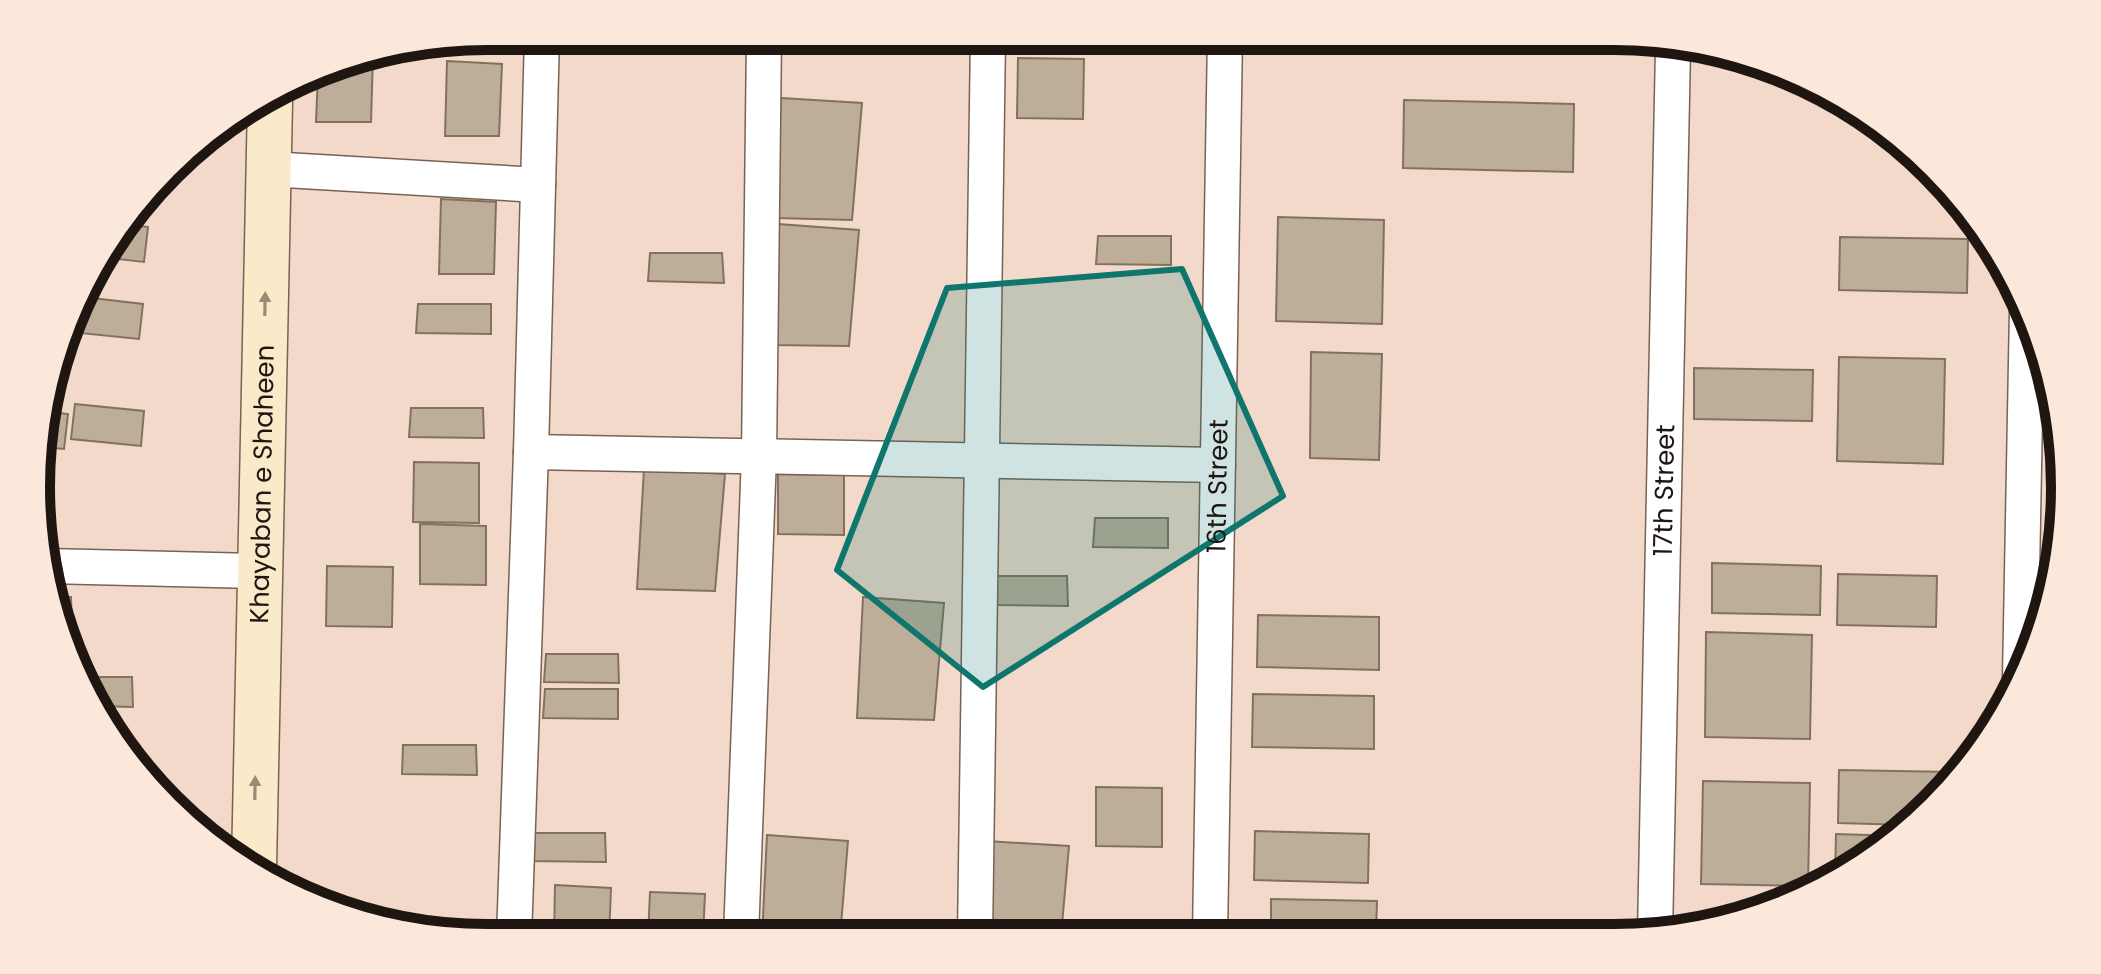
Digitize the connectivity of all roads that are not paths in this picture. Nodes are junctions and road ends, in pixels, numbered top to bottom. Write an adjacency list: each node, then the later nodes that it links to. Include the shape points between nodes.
1 (542, 50): 8 (street)
2 (764, 50): 11 (street)
3 (988, 50): 12 (street)
4 (1225, 50): 13 (street, 16th Street)
5 (1673, 54): 18 (street, 17th Street)
6 (270, 108): 7 (main road, Khayaban e Shaheen)
7 (268, 169): 8 (street); 15 (main road, Khayaban e Shaheen, one-way to 7)
8 (538, 185): 10 (street)
9 (2026, 343): 16 (street)
10 (531, 452): 11 (street); 19 (street)
11 (759, 456): 12 (street); 20 (street)
12 (984, 461): 13 (street); 21 (street)
13 (1218, 465): 22 (street, 16th Street)
14 (57, 566): 15 (street)
15 (259, 571): 17 (main road, Khayaban e Shaheen, one-way to 15)
16 (2021, 647)
17 (254, 856)
18 (1655, 922)
19 (514, 924)
20 (741, 924)
21 (975, 924)
22 (1210, 924)

